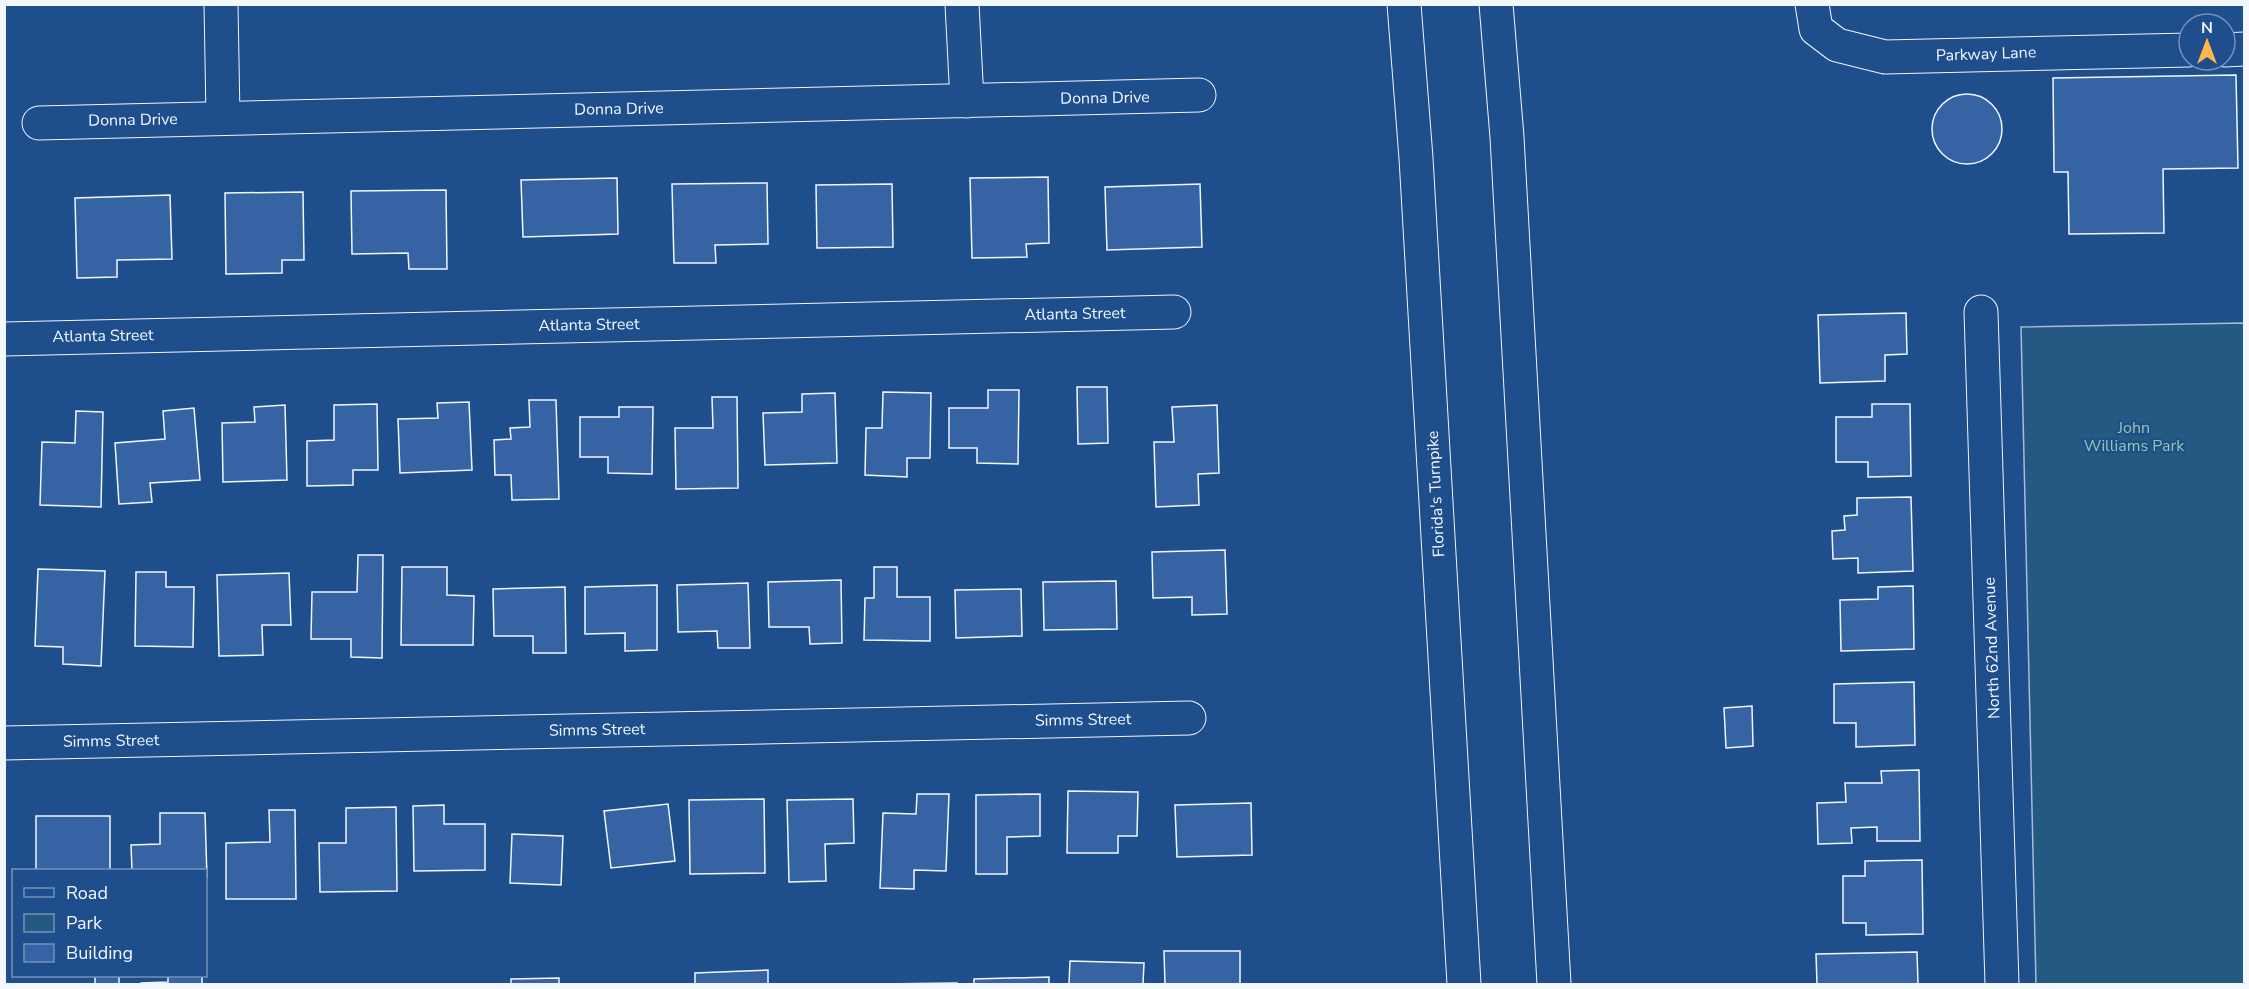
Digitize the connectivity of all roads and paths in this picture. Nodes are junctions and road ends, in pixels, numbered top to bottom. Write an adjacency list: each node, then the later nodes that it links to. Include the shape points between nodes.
1 (221, 4): 9 (main road)
2 (962, 4): 8 (main road)
3 (1404, 4): 16 (main road, Florida's Turnpike)
4 (1496, 4): 17 (main road, via 1508,149)
5 (1812, 4): 6 (main road, Parkway Lane, via 1816,29 1837,45 1886,57)
6 (2177, 50)
7 (1199, 95): 8 (main road, Donna Drive)
8 (967, 101): 9 (main road, Donna Drive)
9 (223, 118): 10 (main road, Donna Drive)
10 (39, 123)
11 (1174, 312): 13 (main road, Atlanta Street)
12 (1981, 312): 18 (main road, North 62nd Avenue)
13 (4, 339)
14 (1190, 718): 15 (main road, Simms Street)
15 (4, 743)
16 (1464, 984)
17 (1554, 984)
18 (2002, 984)

